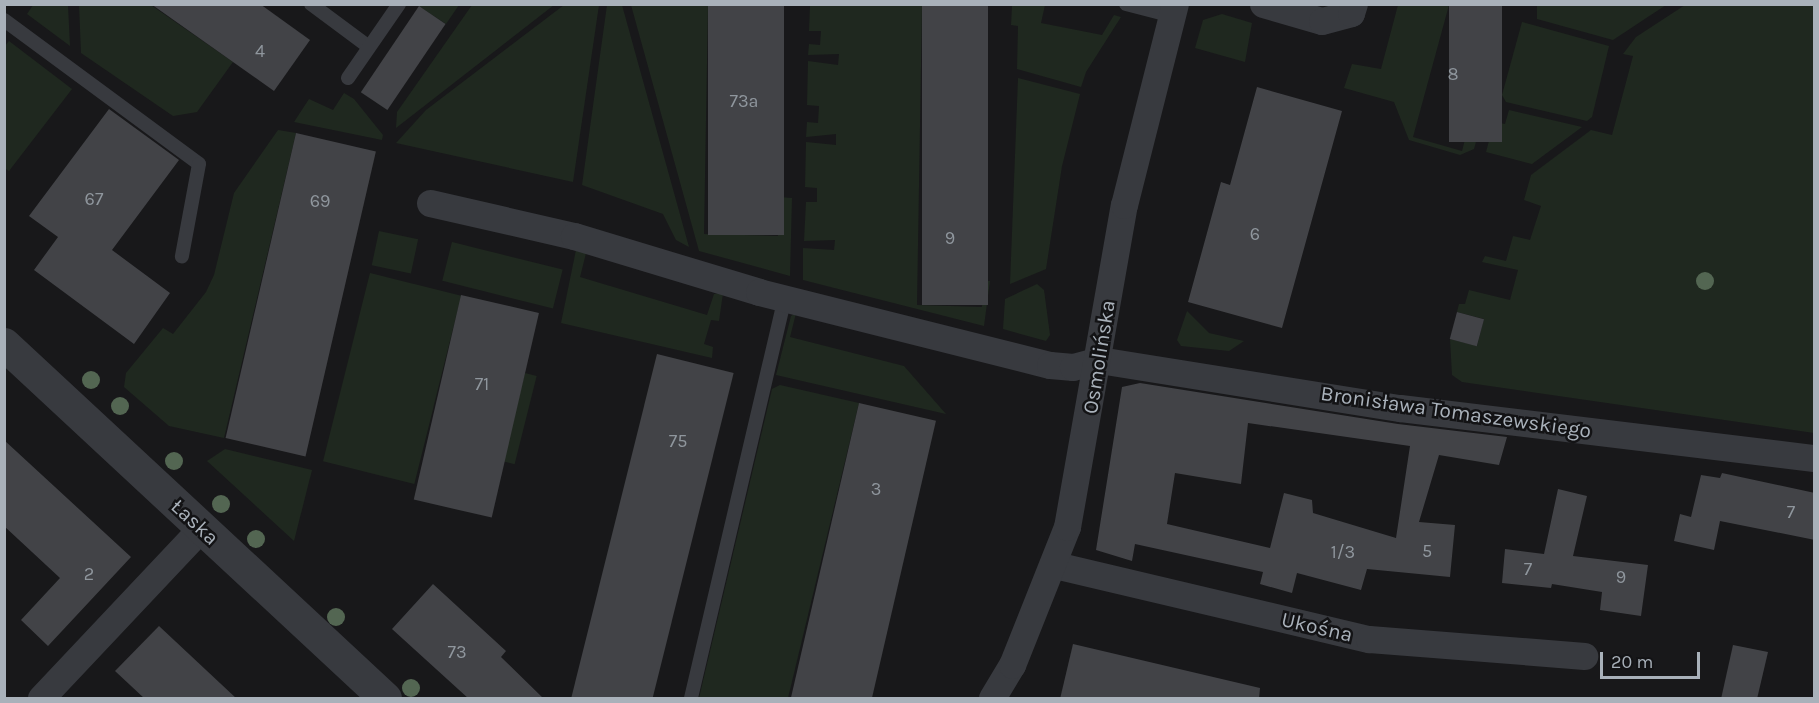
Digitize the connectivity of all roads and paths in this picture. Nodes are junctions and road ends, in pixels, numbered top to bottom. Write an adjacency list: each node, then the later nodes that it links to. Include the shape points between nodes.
1 (311, 4): 8 (lane)
2 (399, 4): 8 (lane)
3 (1126, 4): 6 (lane)
4 (1263, 4): 5 (street, via 1322,21 1351,14)
5 (1354, 4)
6 (1174, 10): 14 (street, Osmolińska, via 1124,205)
7 (4, 20): 11 (lane, via 199,164)
8 (369, 47): 9 (lane)
9 (348, 78)
10 (430, 203): 12 (street, via 574,236)
11 (182, 256)
12 (785, 298): 14 (street, via 1050,365 1073,367); 21 (lane)
13 (4, 344): 16 (street, Łaska)
14 (1099, 360): 15 (street, Bronisława Tomaszewskiego, via 1400,408); 17 (street, Osmolińska, via 1067,527)
15 (1815, 458)
16 (201, 528): 19 (street); 20 (street, Łaska)
17 (1055, 565): 18 (street, Ukośna, via 1369,639); 22 (street, Osmolińska)
18 (1584, 656)
19 (41, 699)
20 (385, 699)
21 (691, 699)
22 (992, 699)

